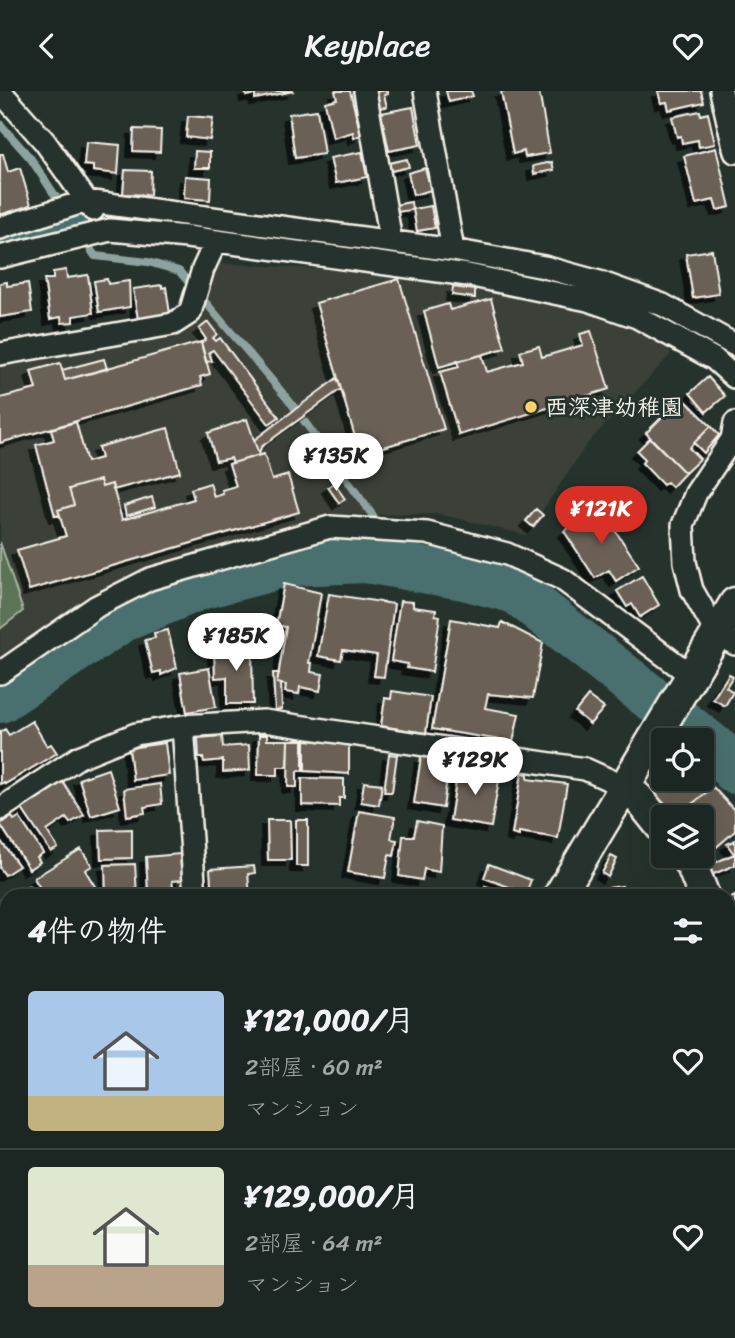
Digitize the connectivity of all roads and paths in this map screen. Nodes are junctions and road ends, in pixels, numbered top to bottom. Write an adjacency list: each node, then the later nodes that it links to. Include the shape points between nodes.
1 (0, 91): 6 (street, via 45,142)
2 (365, 91): 10 (street, via 388,229)
3 (425, 91): 11 (street)
4 (721, 91): 5 (street)
5 (735, 152)
6 (81, 203): 7 (street); 8 (street); 10 (street)
7 (0, 228)
8 (103, 232): 9 (street); 12 (street)
9 (216, 241): 14 (street, via 190,313 173,324); 15 (street, via 468,275 588,300 637,317 682,340)
10 (386, 241): 11 (street)
11 (453, 250): 13 (street, via 599,282 663,305)
12 (0, 257)
13 (735, 345)
14 (0, 354)
15 (735, 378)
16 (735, 423): 18 (street, via 732,439 696,493 683,525 692,590)
17 (735, 603): 18 (street)
18 (726, 639): 20 (street)
19 (0, 673): 20 (street, via 97,606 150,579 330,527 427,533 507,554 562,579)
20 (689, 682): 22 (street)
21 (183, 726): 22 (street, via 264,721 585,769); 23 (street, via 136,734 79,757); 26 (street)
22 (625, 787): 24 (street); 27 (street)
23 (0, 809)
24 (651, 814)
25 (693, 868): 28 (street)
26 (195, 889)
27 (563, 889)
28 (701, 889)

